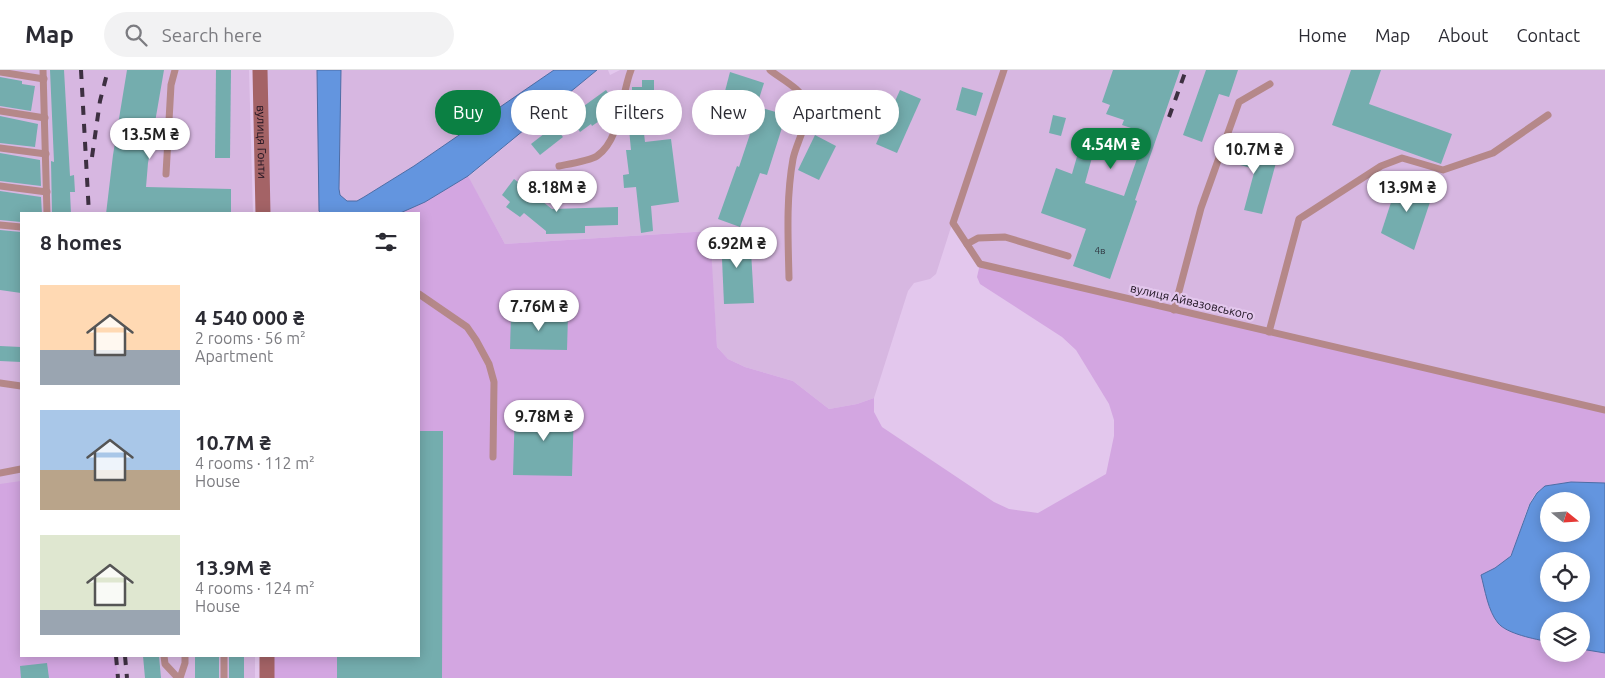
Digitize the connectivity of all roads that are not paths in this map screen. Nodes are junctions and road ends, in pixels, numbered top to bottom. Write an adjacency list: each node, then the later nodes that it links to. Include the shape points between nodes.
1 (43, 70): 8 (lane)
2 (175, 70): 16 (lane, via 171,85)
3 (260, 70): 20 (street, вулиця Гонти)
4 (631, 70): 15 (lane, via 614,135 607,147 596,157)
5 (770, 70): 25 (lane, via 801,94 808,113 794,157 787,198)
6 (1004, 70): 23 (lane, вулиця Айвазовського, via 952,223)
7 (0, 72): 8 (lane)
8 (44, 79): 12 (lane)
9 (1270, 84): 27 (lane, via 1240,102 1201,208)
10 (0, 111): 12 (lane)
11 (1548, 115): 28 (lane, via 1493,153 1443,170 1402,158 1381,166 1299,219)
12 (45, 118): 14 (lane)
13 (0, 148): 14 (lane)
14 (46, 154): 18 (lane)
15 (559, 166)
16 (166, 174)
17 (0, 186): 18 (lane)
18 (46, 192): 19 (lane)
19 (47, 212)
20 (263, 212)
21 (0, 224): 22 (lane)
22 (20, 228)
23 (966, 244): 24 (lane, via 978,238 1004,238); 27 (lane, вулиця Айвазовського, via 980,264)
24 (1068, 256)
25 (789, 278)
26 (420, 295): 32 (lane, via 467,327 489,364 494,382)
27 (1174, 310): 28 (lane, вулиця Айвазовського)
28 (1269, 332): 31 (lane, вулиця Айвазовського)
29 (0, 383): 30 (lane)
30 (20, 386)
31 (1605, 410)
32 (493, 457)
33 (20, 469): 34 (lane)
34 (0, 473)
35 (164, 657): 39 (lane, via 165,664)
36 (185, 657): 39 (lane)
37 (224, 657): 40 (lane)
38 (268, 657): 41 (street)
39 (179, 678)
40 (224, 678)
41 (268, 678)

